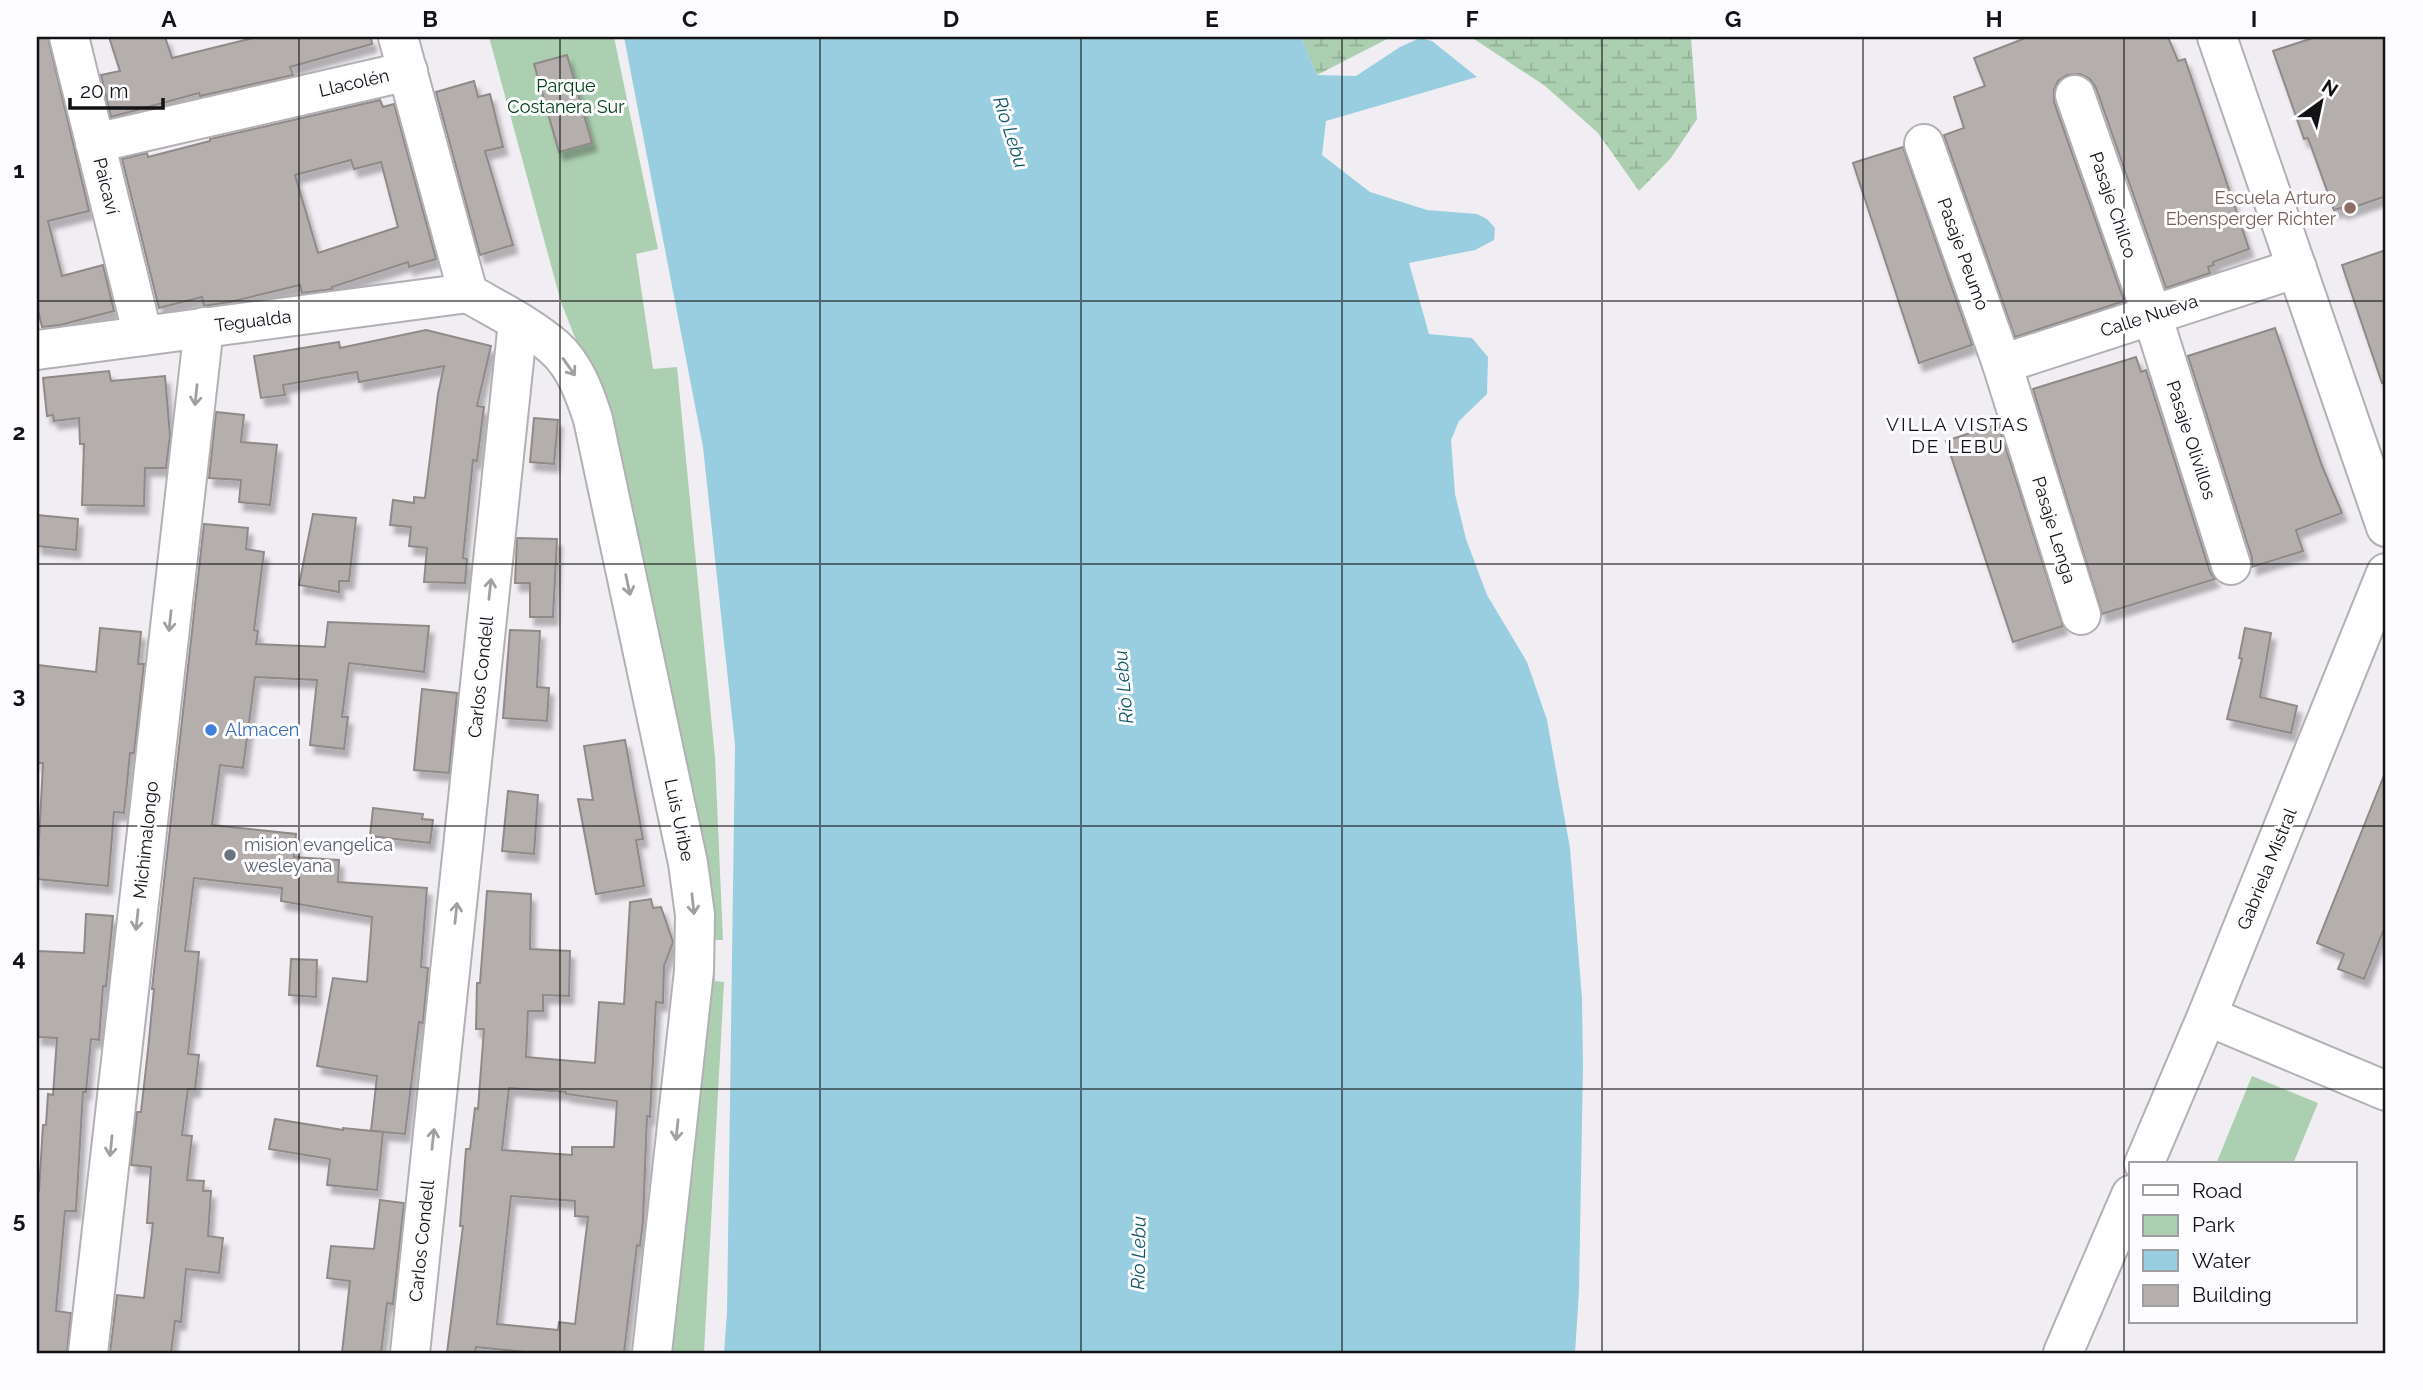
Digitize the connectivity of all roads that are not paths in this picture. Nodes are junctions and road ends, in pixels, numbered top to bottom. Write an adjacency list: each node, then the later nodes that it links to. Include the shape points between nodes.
1 (69, 37): 5 (street, Paicaví)
2 (2217, 37): 7 (street)
3 (403, 54): 5 (street, Llacolén); 8 (street)
4 (2075, 95): 9 (street, Pasaje Chilco)
5 (95, 143): 12 (street, Paicaví)
6 (1924, 144): 14 (street, Pasaje Peumo)
7 (2297, 268): 9 (street, Calle Nueva); 15 (street)
8 (468, 293): 10 (street); 11 (street, Tegualda)
9 (2152, 316): 14 (street, Calle Nueva); 16 (street, Pasaje Olivillos)
10 (518, 323): 24 (street, Carlos Condell, one-way to 10); 25 (street, Luis Uribe, one-way to 25, via 556,349 580,384 593,419 692,891 694,971)
11 (204, 327): 12 (street, Tegualda); 23 (street, Michimalongo, one-way to 23)
12 (143, 336): 13 (street, Tegualda)
13 (37, 350)
14 (2002, 364): 18 (street, Pasaje Lenga)
15 (2386, 527)
16 (2231, 565)
17 (2386, 573): 19 (street, Gabriela Mistral)
18 (2081, 615)
19 (2207, 1016): 20 (street); 21 (street, Gabriela Mistral)
20 (2386, 1091)
21 (2145, 1162)
22 (2129, 1200): 26 (street)
23 (88, 1353)
24 (410, 1353)
25 (652, 1353)
26 (2063, 1353)

